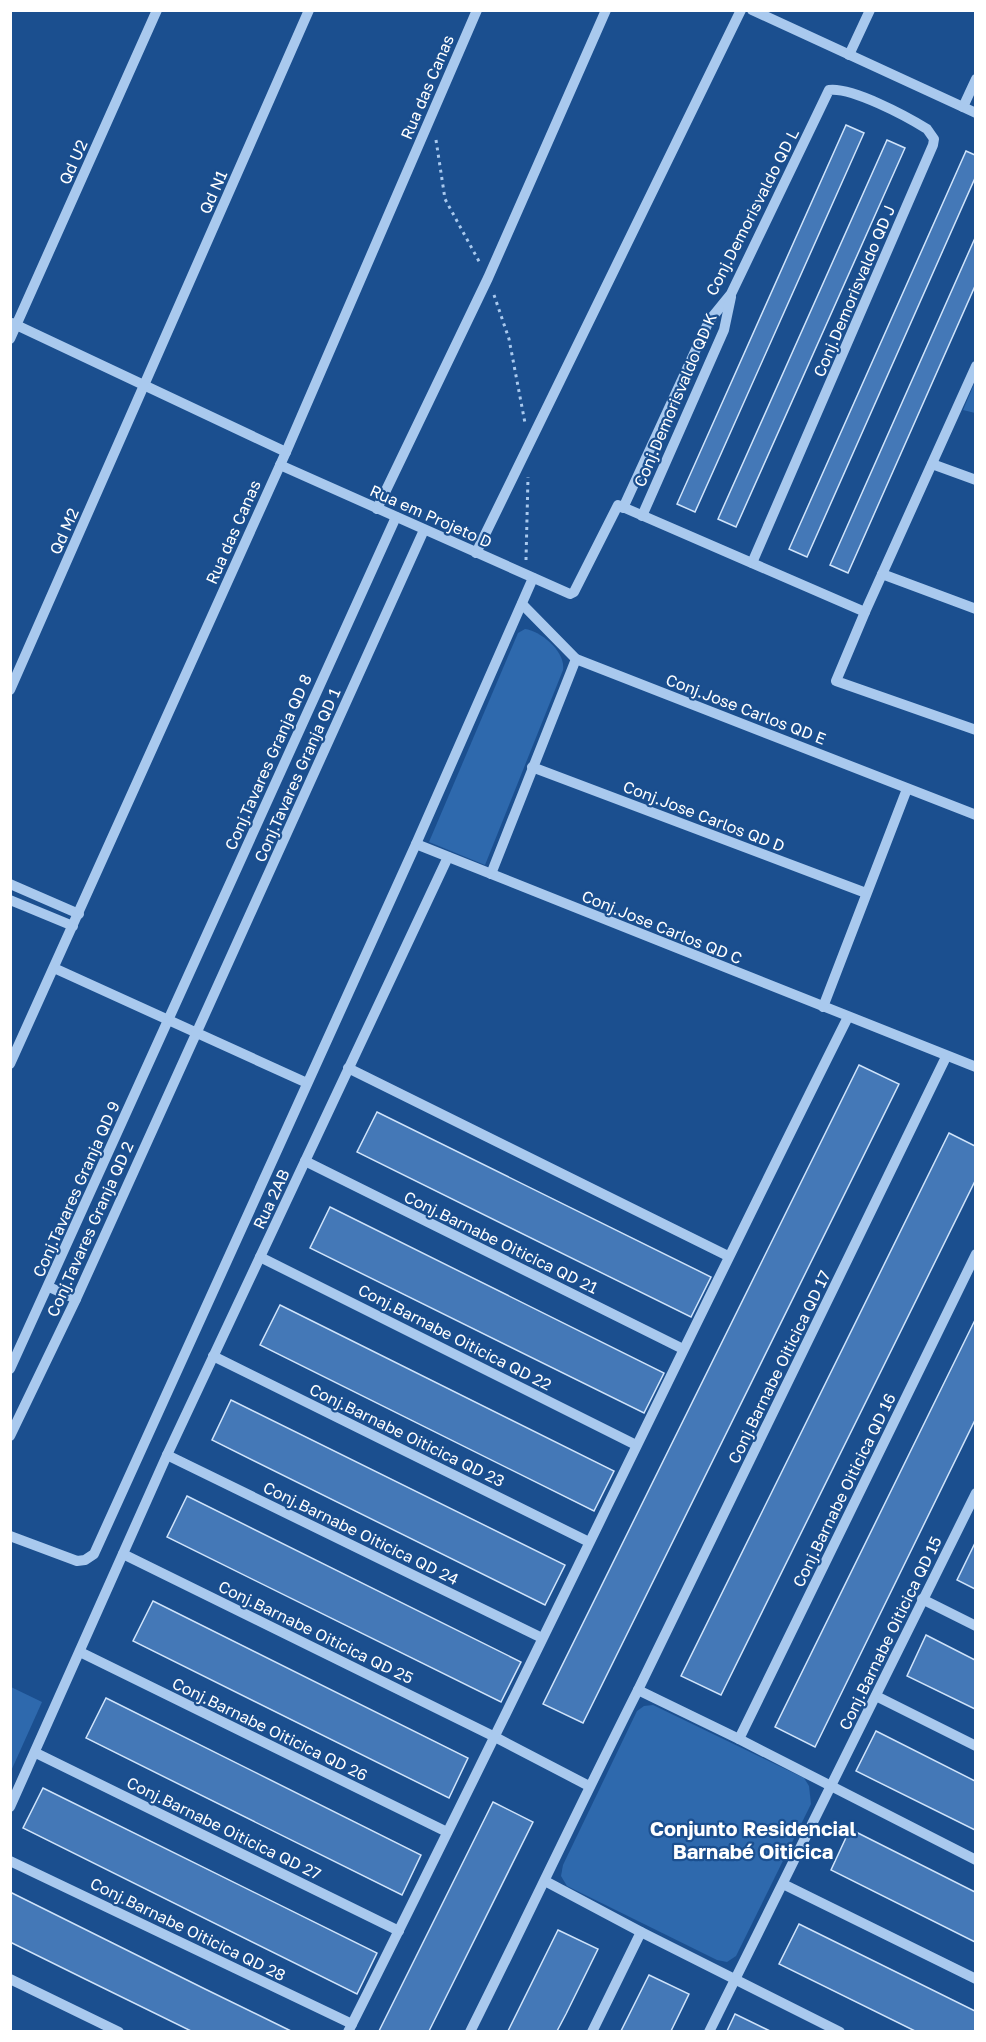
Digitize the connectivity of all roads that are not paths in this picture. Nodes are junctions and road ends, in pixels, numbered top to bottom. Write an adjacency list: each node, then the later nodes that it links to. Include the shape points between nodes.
1 (157, 10): 14 (street, Qd U2)
2 (309, 10): 17 (street, Qd N1)
3 (477, 10): 18 (street, Rua das Canas)
4 (606, 10): 23 (street, via 488,278)
5 (741, 10): 27 (street)
6 (752, 10): 8 (street)
7 (870, 10): 8 (street)
8 (849, 55): 11 (street)
9 (975, 79): 11 (street)
10 (829, 90): 13 (street, Conj.Demorisvaldo QD L); 28 (street, Conj.Demorisvaldo QD J, via 852,93 919,124 932,133 933,145)
11 (963, 107): 12 (street)
12 (975, 113)
13 (731, 294): 22 (street, Conj.Demorisvaldo QD L, via 709,321); 24 (street, Conj.Demorisvaldo QD K, via 724,330)
14 (13, 324): 15 (street, Qd U2); 17 (street)
15 (10, 339)
16 (975, 366): 19 (street)
17 (144, 385): 18 (street); 36 (street, Qd M2)
18 (286, 452): 20 (street, Rua das Canas)
19 (932, 464): 21 (street); 29 (street)
20 (280, 465): 23 (street, Rua em Projeto D); 47 (street, Rua das Canas)
21 (975, 480)
22 (622, 508): 24 (street); 31 (street, Conj.Demorisvaldo QD L, via 617,506)
23 (377, 509): 25 (street, Rua em Projeto D)
24 (642, 516): 28 (street)
25 (396, 517): 26 (street, Rua em Projeto D); 52 (street, Conj.Tavares Granja QD 8)
26 (424, 530): 27 (street, Rua em Projeto D); 53 (street, Conj.Tavares Granja QD 1)
27 (476, 553): 30 (street, Rua em Projeto D)
28 (752, 563): 34 (street)
29 (882, 574): 33 (street); 34 (street)
30 (529, 576): 31 (street, Rua em Projeto D); 32 (street)
31 (570, 594)
32 (522, 604): 35 (street, Conj.Jose Carlos QD E); 41 (street)
33 (975, 609)
34 (865, 612): 37 (street, via 836,681)
35 (576, 658): 38 (street); 39 (street, Conj.Jose Carlos QD E)
36 (10, 690)
37 (975, 730)
38 (532, 767): 43 (street); 45 (street, Conj.Jose Carlos QD D)
39 (907, 789): 40 (street, Conj.Jose Carlos QD E); 45 (street)
40 (975, 814)
41 (416, 844): 42 (street, Conj.Jose Carlos QD C); 58 (street)
42 (448, 857): 43 (street, Conj.Jose Carlos QD C); 57 (street, Rua 2AB)
43 (491, 874): 50 (street, Conj.Jose Carlos QD C)
44 (10, 884): 47 (street)
45 (866, 893): 50 (street)
46 (10, 900): 48 (street)
47 (79, 914): 48 (street, Rua das Canas)
48 (73, 926): 49 (street, Rua das Canas)
49 (54, 968): 52 (street); 55 (street, Rua das Canas)
50 (823, 1007): 51 (street, Conj.Jose Carlos QD C)
51 (848, 1017): 54 (street, Conj.Jose Carlos QD C); 61 (street)
52 (167, 1019): 53 (street); 63 (street, Conj.Tavares Granja QD 9)
53 (196, 1032): 58 (street); 64 (street, Conj.Tavares Granja QD 2)
54 (946, 1057): 56 (street, Conj.Jose Carlos QD C); 79 (street, Conj.Barnabe Oiticica QD 17)
55 (10, 1064)
56 (975, 1067)
57 (348, 1068): 59 (street, Rua 2AB); 61 (street)
58 (307, 1083): 72 (street, via 97,1550 90,1558 77,1561)
59 (305, 1161): 62 (street, Rua 2AB); 65 (street, Conj.Barnabe Oiticica QD 21)
60 (975, 1254): 82 (street, Conj.Barnabe Oiticica QD 16)
61 (728, 1256): 65 (street)
62 (260, 1257): 66 (street, Rua 2AB); 69 (street, Conj.Barnabe Oiticica QD 22)
63 (49, 1287): 64 (street); 67 (street, Conj.Tavares Granja QD 9)
64 (76, 1299): 68 (street, Conj.Tavares Granja QD 2)
65 (683, 1348): 69 (street)
66 (213, 1356): 70 (street, Rua 2AB); 73 (street, Conj.Barnabe Oiticica QD 23)
67 (10, 1369)
68 (10, 1436)
69 (636, 1445): 73 (street)
70 (167, 1455): 74 (street, Rua 2AB); 77 (street, Conj.Barnabe Oiticica QD 24)
71 (974, 1497): 75 (street, Conj.Barnabe Oiticica QD 15)
72 (10, 1536)
73 (589, 1542): 77 (street)
74 (123, 1554): 78 (street, Rua 2AB); 81 (street, Conj.Barnabe Oiticica QD 25)
75 (922, 1599): 76 (street); 80 (street, Conj.Barnabe Oiticica QD 15)
76 (975, 1626)
77 (542, 1638): 81 (street)
78 (80, 1652): 84 (street, Rua 2AB); 88 (street, Conj.Barnabe Oiticica QD 26)
79 (638, 1690): 82 (street); 85 (street, Conj.Barnabe Oiticica QD 17)
80 (876, 1696): 83 (street); 86 (street, Conj.Barnabe Oiticica QD 15)
81 (495, 1737): 85 (street, Conj.Barnabe Oiticica QD 25); 88 (street)
82 (739, 1739): 86 (street)
83 (975, 1746)
84 (36, 1753): 87 (street, Rua 2AB); 93 (street, Conj.Barnabe Oiticica QD 27)
85 (589, 1786): 91 (street, Conj.Barnabe Oiticica QD 17)
86 (832, 1787): 89 (street); 92 (street, Conj.Barnabe Oiticica QD 15)
87 (10, 1807)
88 (447, 1832): 93 (street)
89 (975, 1860)
90 (10, 1861): 98 (street, Conj.Barnabe Oiticica QD 28)
91 (545, 1881): 94 (street); 100 (street, Conj.Barnabe Oiticica QD 17)
92 (783, 1884): 95 (street, Conj.Barnabe Oiticica QD 15); 97 (street)
93 (399, 1931): 98 (street)
94 (640, 1932): 95 (street); 101 (street)
95 (734, 1978): 102 (street, Conj.Barnabe Oiticica QD 15); 103 (street)
96 (10, 1979): 99 (street)
97 (975, 1979)
98 (350, 2028)
99 (119, 2031)
100 (470, 2031)
101 (592, 2031)
102 (710, 2031)
103 (840, 2031)

